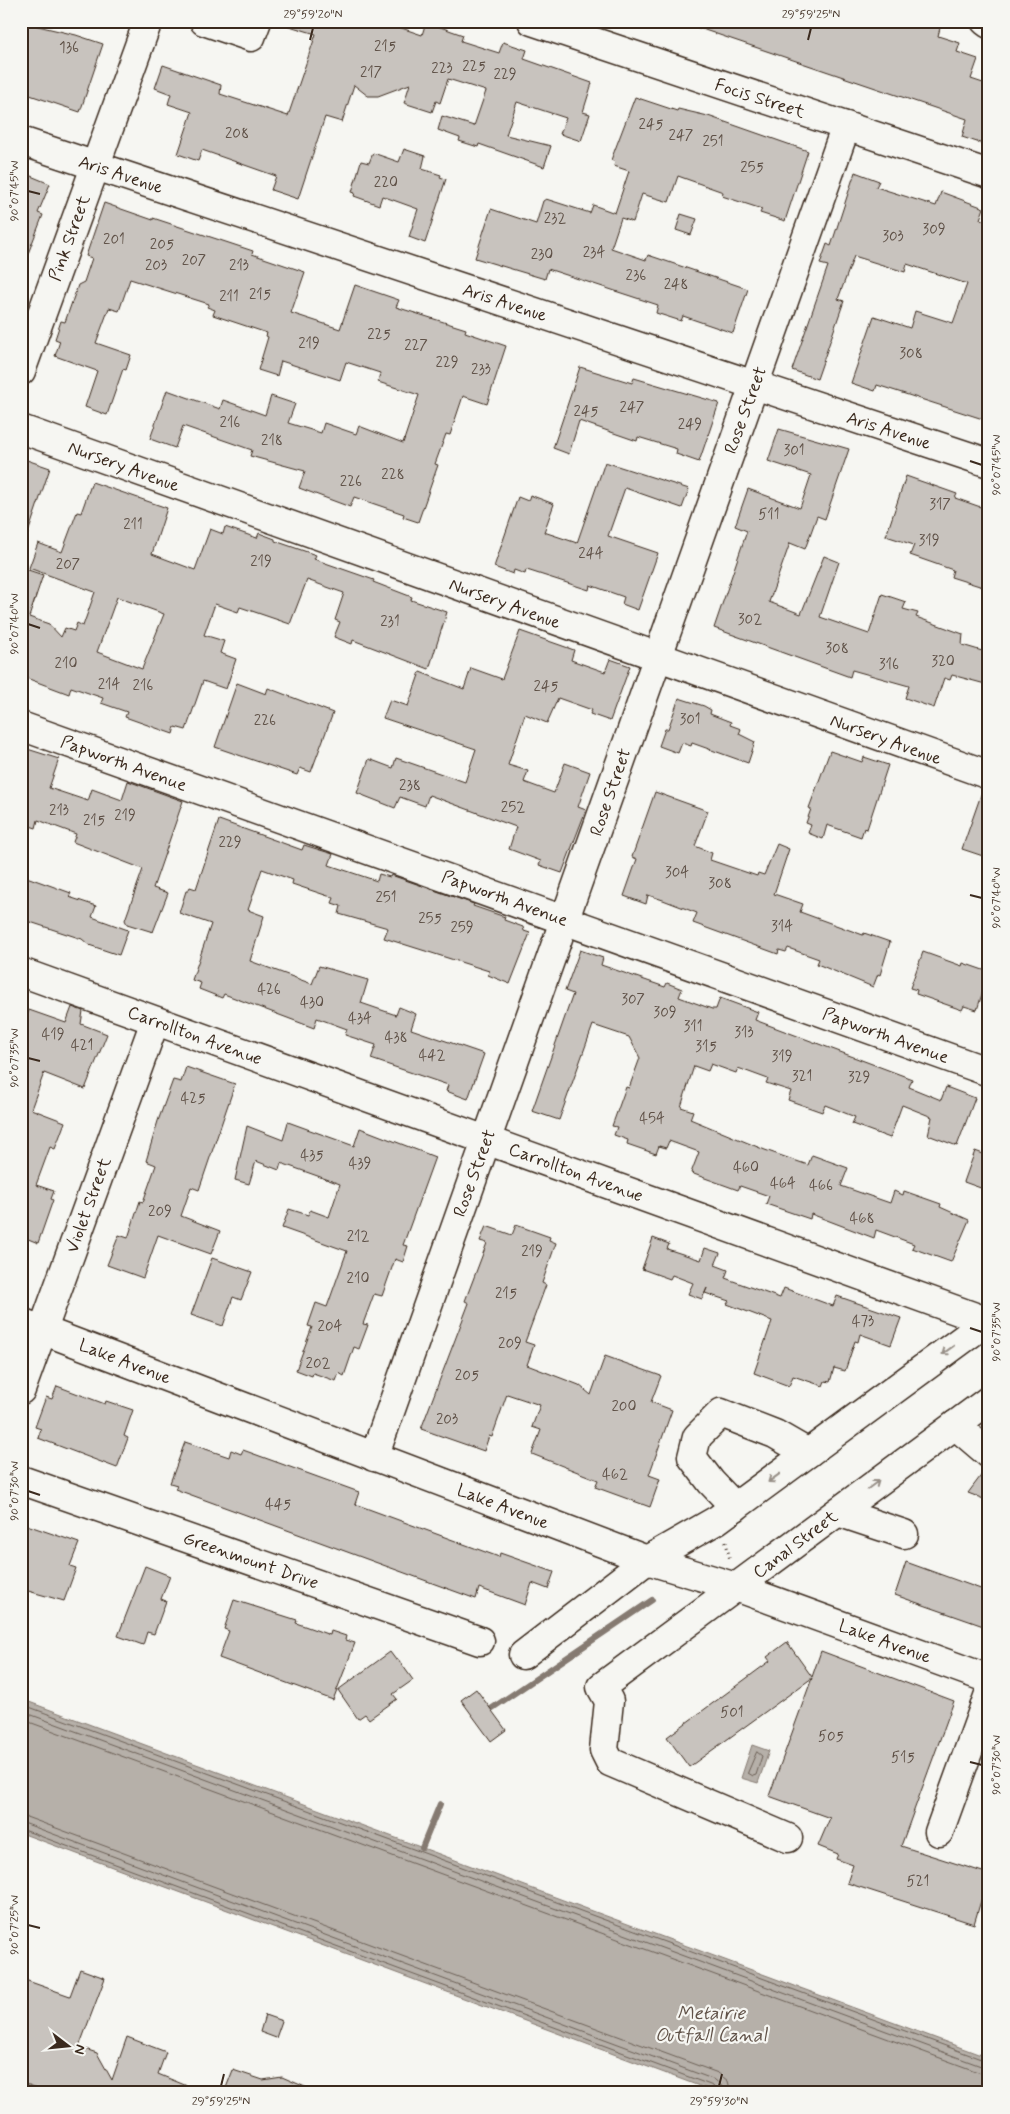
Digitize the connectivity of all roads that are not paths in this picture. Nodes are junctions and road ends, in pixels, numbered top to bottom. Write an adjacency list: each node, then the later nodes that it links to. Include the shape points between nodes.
1 (148, 21): 9 (street, Pink Street)
2 (204, 21): 3 (street, via 252,37)
3 (257, 21)
4 (984, 21): 6 (street)
5 (536, 22): 7 (street, Focis Street)
6 (989, 24)
7 (846, 126): 10 (street, Focis Street); 12 (street, Rose Street)
8 (21, 141): 9 (street, Aris Avenue)
9 (95, 166): 11 (street, Pink Street); 12 (street, Aris Avenue)
10 (989, 174)
11 (21, 371)
12 (754, 385): 14 (street, Aris Avenue); 15 (street, Rose Street)
13 (21, 429): 15 (street, Nursery Avenue)
14 (989, 463)
15 (657, 658): 17 (street, Nursery Avenue); 18 (street, Rose Street)
16 (21, 726): 18 (street, Papworth Avenue)
17 (989, 775)
18 (565, 920): 21 (street, Papworth Avenue); 22 (street, Rose Street)
19 (21, 972): 20 (street, Carrollton Avenue)
20 (155, 1021): 22 (street, Carrollton Avenue); 24 (street, Violet Street)
21 (989, 1072)
22 (486, 1140): 23 (street, Carrollton Avenue); 30 (street, Rose Street)
23 (988, 1321): 28 (street, one-way to 28)
24 (32, 1325): 25 (street, Violet Street); 30 (street, Lake Avenue)
25 (21, 1390)
26 (989, 1400): 27 (street, Canal Street)
27 (955, 1425): 29 (street); 33 (street, Canal Street, one-way to 27)
28 (808, 1453): 32 (street, one-way to 32); 32 (street, via 775,1434 721,1414 697,1438 692,1456)
29 (989, 1454)
30 (374, 1457): 35 (street, Lake Avenue)
31 (21, 1480): 37 (street, Greenmount Drive)
32 (735, 1507): 35 (street)
33 (838, 1512): 34 (street); 36 (street, Canal Street)
34 (904, 1534)
35 (647, 1560): 36 (street, Lake Avenue); 38 (street)
36 (736, 1588): 39 (street, Lake Avenue); 42 (street, Canal Street, via 601,1687 609,1701 604,1750 610,1762)
37 (480, 1641)
38 (523, 1655)
39 (989, 1679)
40 (989, 1694): 41 (street)
41 (939, 1832)
42 (788, 1838)

